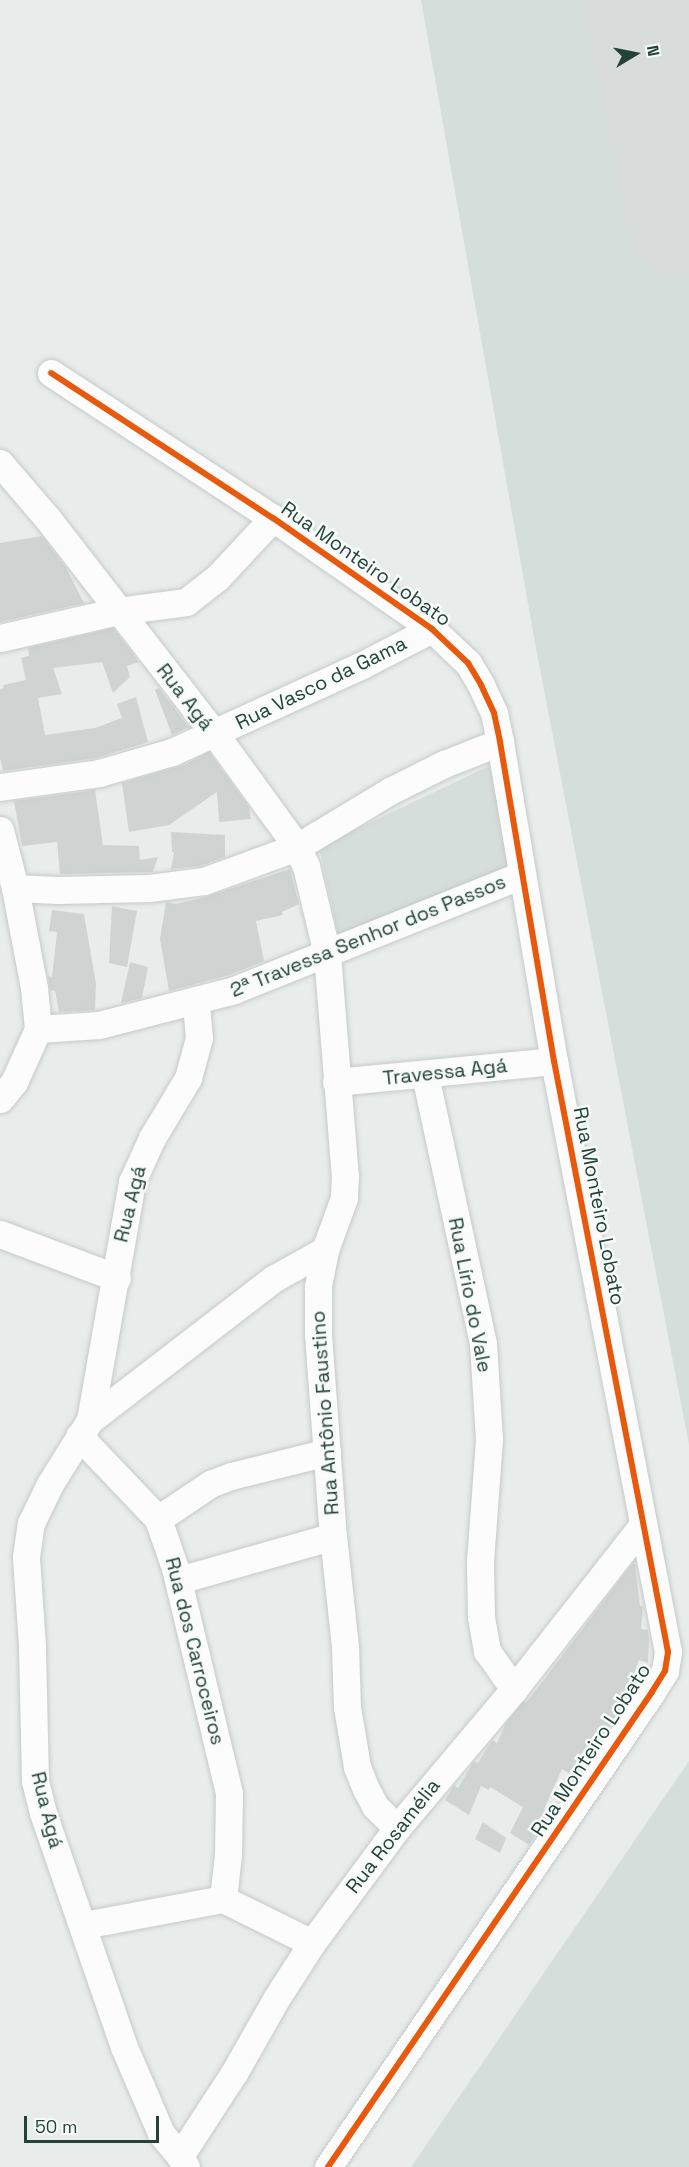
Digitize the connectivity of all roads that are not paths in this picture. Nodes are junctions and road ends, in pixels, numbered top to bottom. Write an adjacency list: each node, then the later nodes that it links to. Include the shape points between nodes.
1 (51, 373): 3 (street, Rua Monteiro Lobato)
2 (0, 463): 4 (street, Rua Agá)
3 (273, 518): 4 (street, via 217,578 186,602); 5 (street, Rua Monteiro Lobato)
4 (118, 611): 6 (street); 7 (street, Rua Agá)
5 (432, 629): 7 (street, Rua Vasco da Gama); 8 (street, Rua Monteiro Lobato, via 468,663 494,713)
6 (0, 638)
7 (215, 734): 9 (street, Rua Vasco da Gama, via 172,752 99,773); 11 (street, Rua Agá)
8 (500, 742): 11 (street, via 390,791); 12 (street, Rua Monteiro Lobato)
9 (0, 787)
10 (0, 830): 13 (street)
11 (297, 847): 13 (street, via 204,881 149,888); 14 (street, Rua Agá, via 306,866)
12 (522, 874): 14 (street, 2ª Travessa Senhor dos Passos); 17 (street, Rua Monteiro Lobato)
13 (15, 888): 16 (street)
14 (327, 954): 15 (street, 2ª Travessa Senhor dos Passos, via 245,987); 19 (street, Rua Antônio Faustino)
15 (196, 1000): 16 (street, 2ª Travessa Senhor dos Passos, via 99,1025); 23 (street, Rua Agá, via 199,1038 195,1059 132,1182)
16 (38, 1029): 20 (street, via 14,1082)
17 (554, 1061): 18 (street, Travessa Agá); 27 (street, Rua Monteiro Lobato)
18 (425, 1075): 19 (street, Travessa Agá); 30 (street, Rua Lírio do Vale, via 483,1344 489,1439 480,1562 481,1617 487,1651)
19 (336, 1082): 22 (street, Rua Antônio Faustino, via 344,1198)
20 (0, 1099)
21 (0, 1234): 23 (street)
22 (325, 1250): 24 (street, Rua Agá, via 273,1279); 25 (street, Rua Antônio Faustino, via 318,1287 318,1334)
23 (117, 1278): 24 (street, Rua Agá)
24 (85, 1428): 26 (street, Rua dos Carroceiros); 33 (street, Rua Agá, via 31,1522 26,1557 33,1646 35,1781)
25 (327, 1452): 26 (street, via 210,1484); 28 (street, Rua Antônio Faustino)
26 (158, 1519): 29 (street, Rua dos Carroceiros)
27 (642, 1526): 30 (street, Rua Rosamélia); 36 (street, Rua Monteiro Lobato, via 668,1652 665,1671)
28 (333, 1536): 29 (street); 31 (street, Rua Antônio Faustino, via 347,1707 357,1767 375,1806)
29 (179, 1580): 32 (street, Rua dos Carroceiros, via 229,1793)
30 (514, 1689): 31 (street, Rua Rosamélia)
31 (396, 1828): 34 (street, Rua Rosamélia)
32 (223, 1899): 33 (street); 34 (street)
33 (84, 1925): 35 (street, Rua Agá, via 145,2100 161,2133)
34 (312, 1943): 35 (street, Rua Rosamélia)
35 (183, 2161)
36 (328, 2167)

